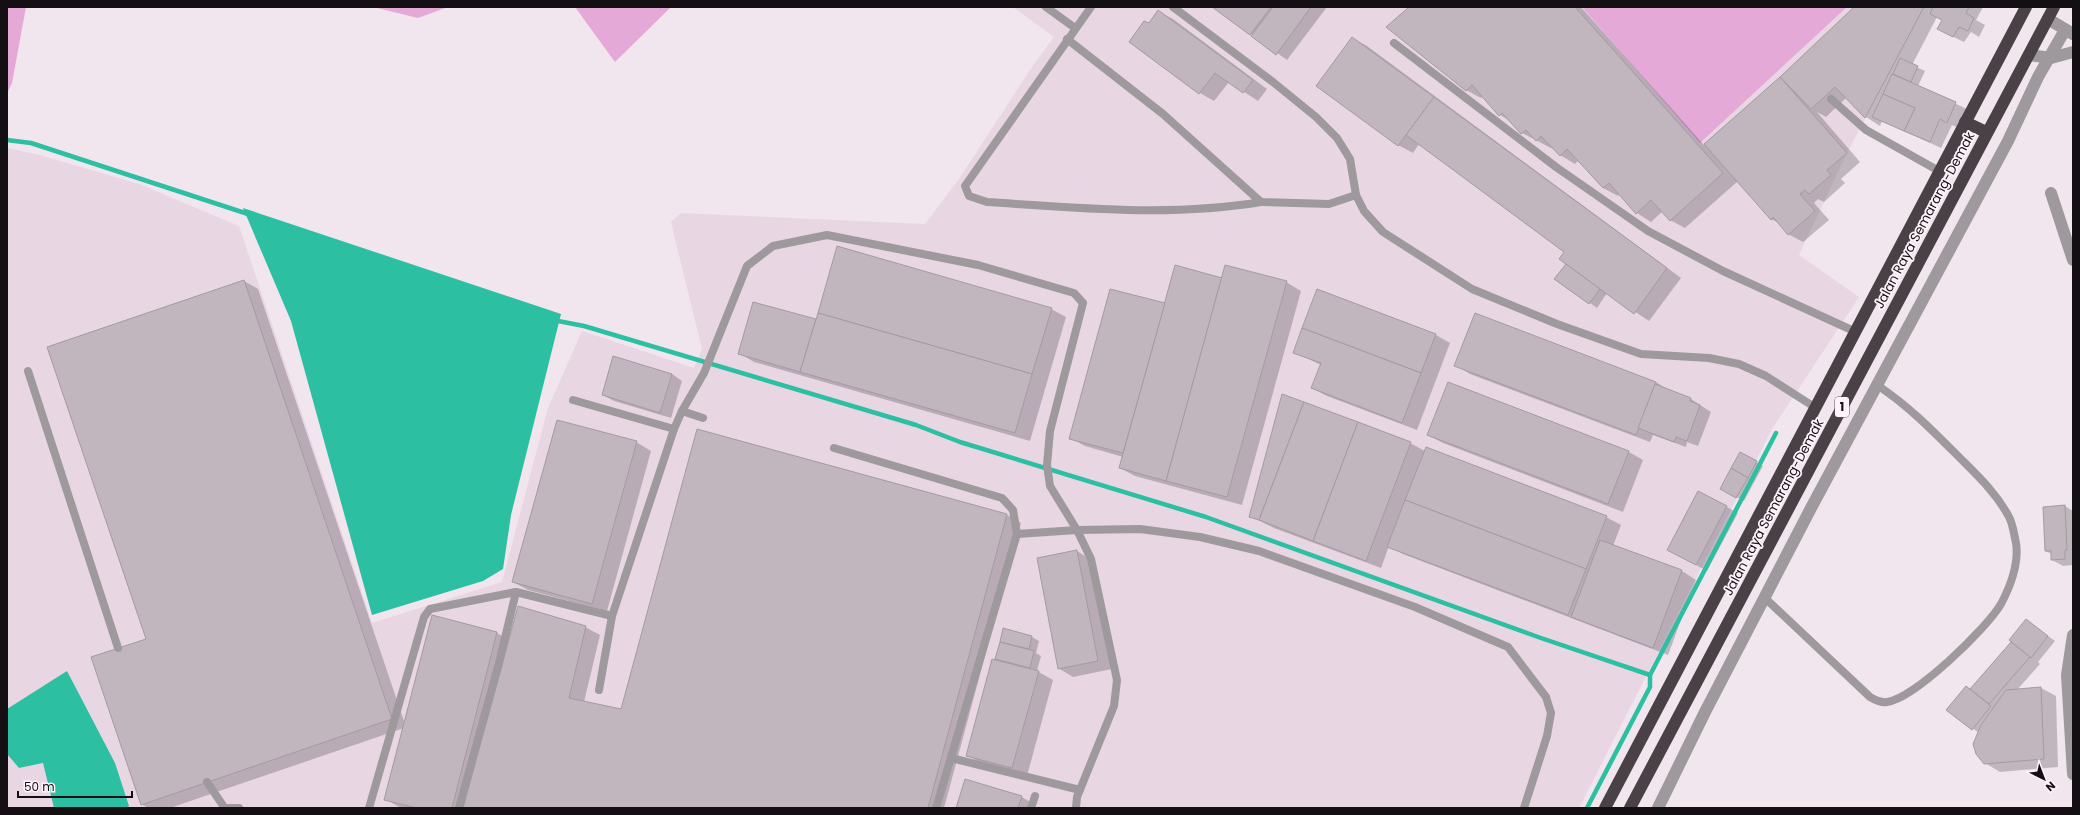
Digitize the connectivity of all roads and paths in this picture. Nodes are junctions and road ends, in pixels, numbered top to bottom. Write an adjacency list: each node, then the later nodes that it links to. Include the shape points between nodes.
1 (1046, 7): 7 (lane)
2 (1091, 7): 7 (lane)
3 (1173, 7): 19 (lane, via 1273,82 1337,138 1350,159)
4 (2026, 7): 15 (highway, Jalan Raya Semarang-Demak / 1)
5 (2054, 7): 6 (highway, Jalan Raya Semarang-Demak / 1)
6 (2048, 19): 8 (street); 12 (highway, Jalan Raya Semarang-Demak / 1)
7 (1075, 28): 9 (lane)
8 (2069, 32): 13 (street)
9 (1067, 39): 20 (lane, via 1163,114); 20 (lane, via 965,186 969,196 987,202 1166,211 1240,206)
10 (1394, 43): 22 (lane, via 1556,167 1648,231 1723,271)
11 (2073, 52): 13 (street)
12 (2029, 55): 13 (street); 16 (highway, Jalan Raya Semarang-Demak / 1)
13 (2051, 58): 24 (street, via 2038,77 2008,141)
14 (1832, 98): 17 (lane, via 1866,130)
15 (1965, 122): 16 (highway); 17 (highway, Jalan Raya Semarang-Demak / 1)
16 (1986, 132): 53 (highway, Jalan Raya Semarang-Demak / 1)
17 (1938, 171): 22 (highway, Jalan Raya Semarang-Demak / 1)
18 (2051, 193): 21 (street)
19 (1356, 195): 20 (lane, via 1329,204); 26 (lane, via 1364,211 1383,232 1472,288 1557,324 1641,354 1709,358 1739,364 1766,376)
20 (1261, 202)
21 (2073, 260)
22 (1856, 332): 26 (highway, Jalan Raya Semarang-Demak / 1)
23 (28, 371): 37 (lane)
24 (1877, 385): 34 (street); 34 (lane, via 1918,415 1983,480 2010,518 2016,545 2013,576 2000,604 1982,629 1948,663 1910,691 1888,702 1870,697)
25 (573, 400): 29 (lane)
26 (1816, 408): 52 (highway, Jalan Raya Semarang-Demak / 1)
27 (682, 411): 28 (lane); 29 (lane); 31 (lane, via 704,373 747,266 773,246 827,235 978,266 1074,293 1083,303 1050,431 1046,465 1050,486)
28 (703, 418)
29 (674, 429): 35 (lane)
30 (834, 448): 32 (lane, via 1002,498 1013,510)
31 (1077, 530): 32 (lane); 42 (lane, via 1091,559 1117,680 1114,706); 51 (lane, via 1140,529 1200,537 1259,551 1415,607 1508,647 1546,697 1552,713)
32 (1017, 534): 39 (lane)
33 (516, 592): 35 (lane); 46 (lane, via 426,612); 47 (lane)
34 (1765, 598): 54 (street)
35 (612, 616): 38 (lane)
36 (2073, 634): 40 (street, via 2067,675)
37 (118, 648)
38 (599, 690)
39 (951, 758): 42 (lane); 48 (lane)
40 (2073, 774)
41 (208, 782): 44 (lane)
42 (1080, 790): 50 (lane)
43 (1035, 796): 49 (lane)
44 (224, 808): 45 (lane)
45 (239, 808)
46 (369, 808)
47 (459, 808)
48 (936, 808)
49 (1031, 808)
50 (1076, 808)
51 (1524, 808)
52 (1605, 808)
53 (1630, 808)
54 (1658, 808)

